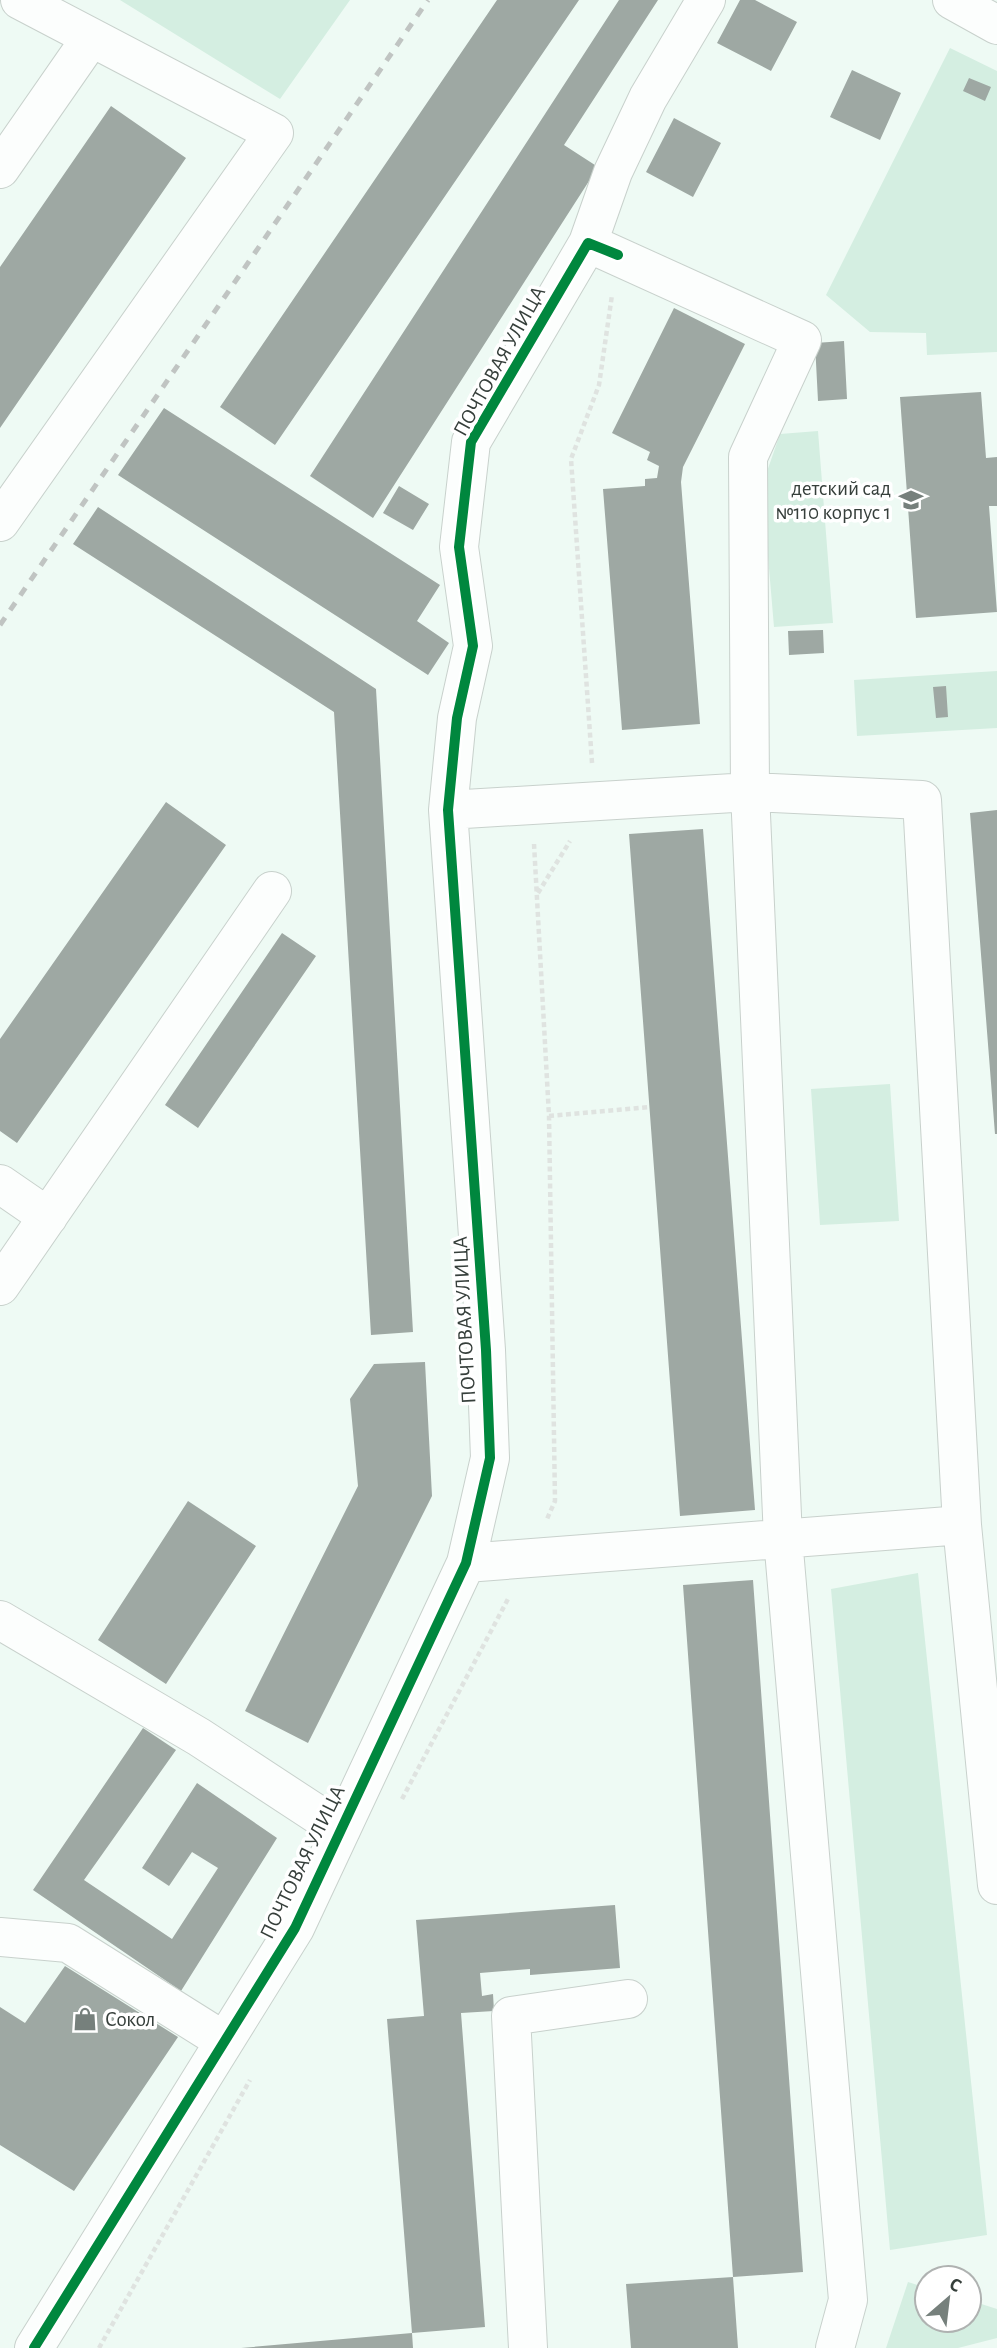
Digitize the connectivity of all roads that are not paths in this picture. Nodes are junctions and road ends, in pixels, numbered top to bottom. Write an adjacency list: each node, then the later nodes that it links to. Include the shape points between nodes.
1 (20, 0): 5 (street)
2 (706, 0): 7 (street, ПОЧТОВАЯ УЛИЦА, via 648,98 613,172)
3 (952, 0): 4 (street)
4 (997, 25)
5 (91, 38): 6 (street); 8 (street, via 274,133)
6 (0, 169)
7 (603, 249): 9 (street, via 802,340 748,457); 10 (street, ПОЧТОВАЯ УЛИЦА, via 471,442 458,547 473,646 457,718)
8 (0, 522)
9 (750, 792): 10 (street); 15 (street, via 922,800); 16 (street)
10 (448, 810): 17 (street, ПОЧТОВАЯ УЛИЦА, via 490,1458)
11 (272, 891): 13 (street)
12 (0, 1184): 13 (street)
13 (48, 1217): 14 (street)
14 (0, 1286)
15 (962, 1525): 16 (street); 20 (street)
16 (783, 1538): 17 (street); 26 (street, via 848,2300)
17 (467, 1563): 19 (street, ПОЧТОВАЯ УЛИЦА)
18 (0, 1620): 19 (street, via 199,1737)
19 (341, 1830): 23 (street, ПОЧТОВАЯ УЛИЦА, via 295,1928)
20 (997, 1885)
21 (0, 1937): 23 (street, via 68,1943)
22 (628, 1999): 25 (street, via 511,2016)
23 (224, 2041): 24 (street, ПОЧТОВАЯ УЛИЦА)
24 (34, 2348)
25 (528, 2348)
26 (835, 2348)

